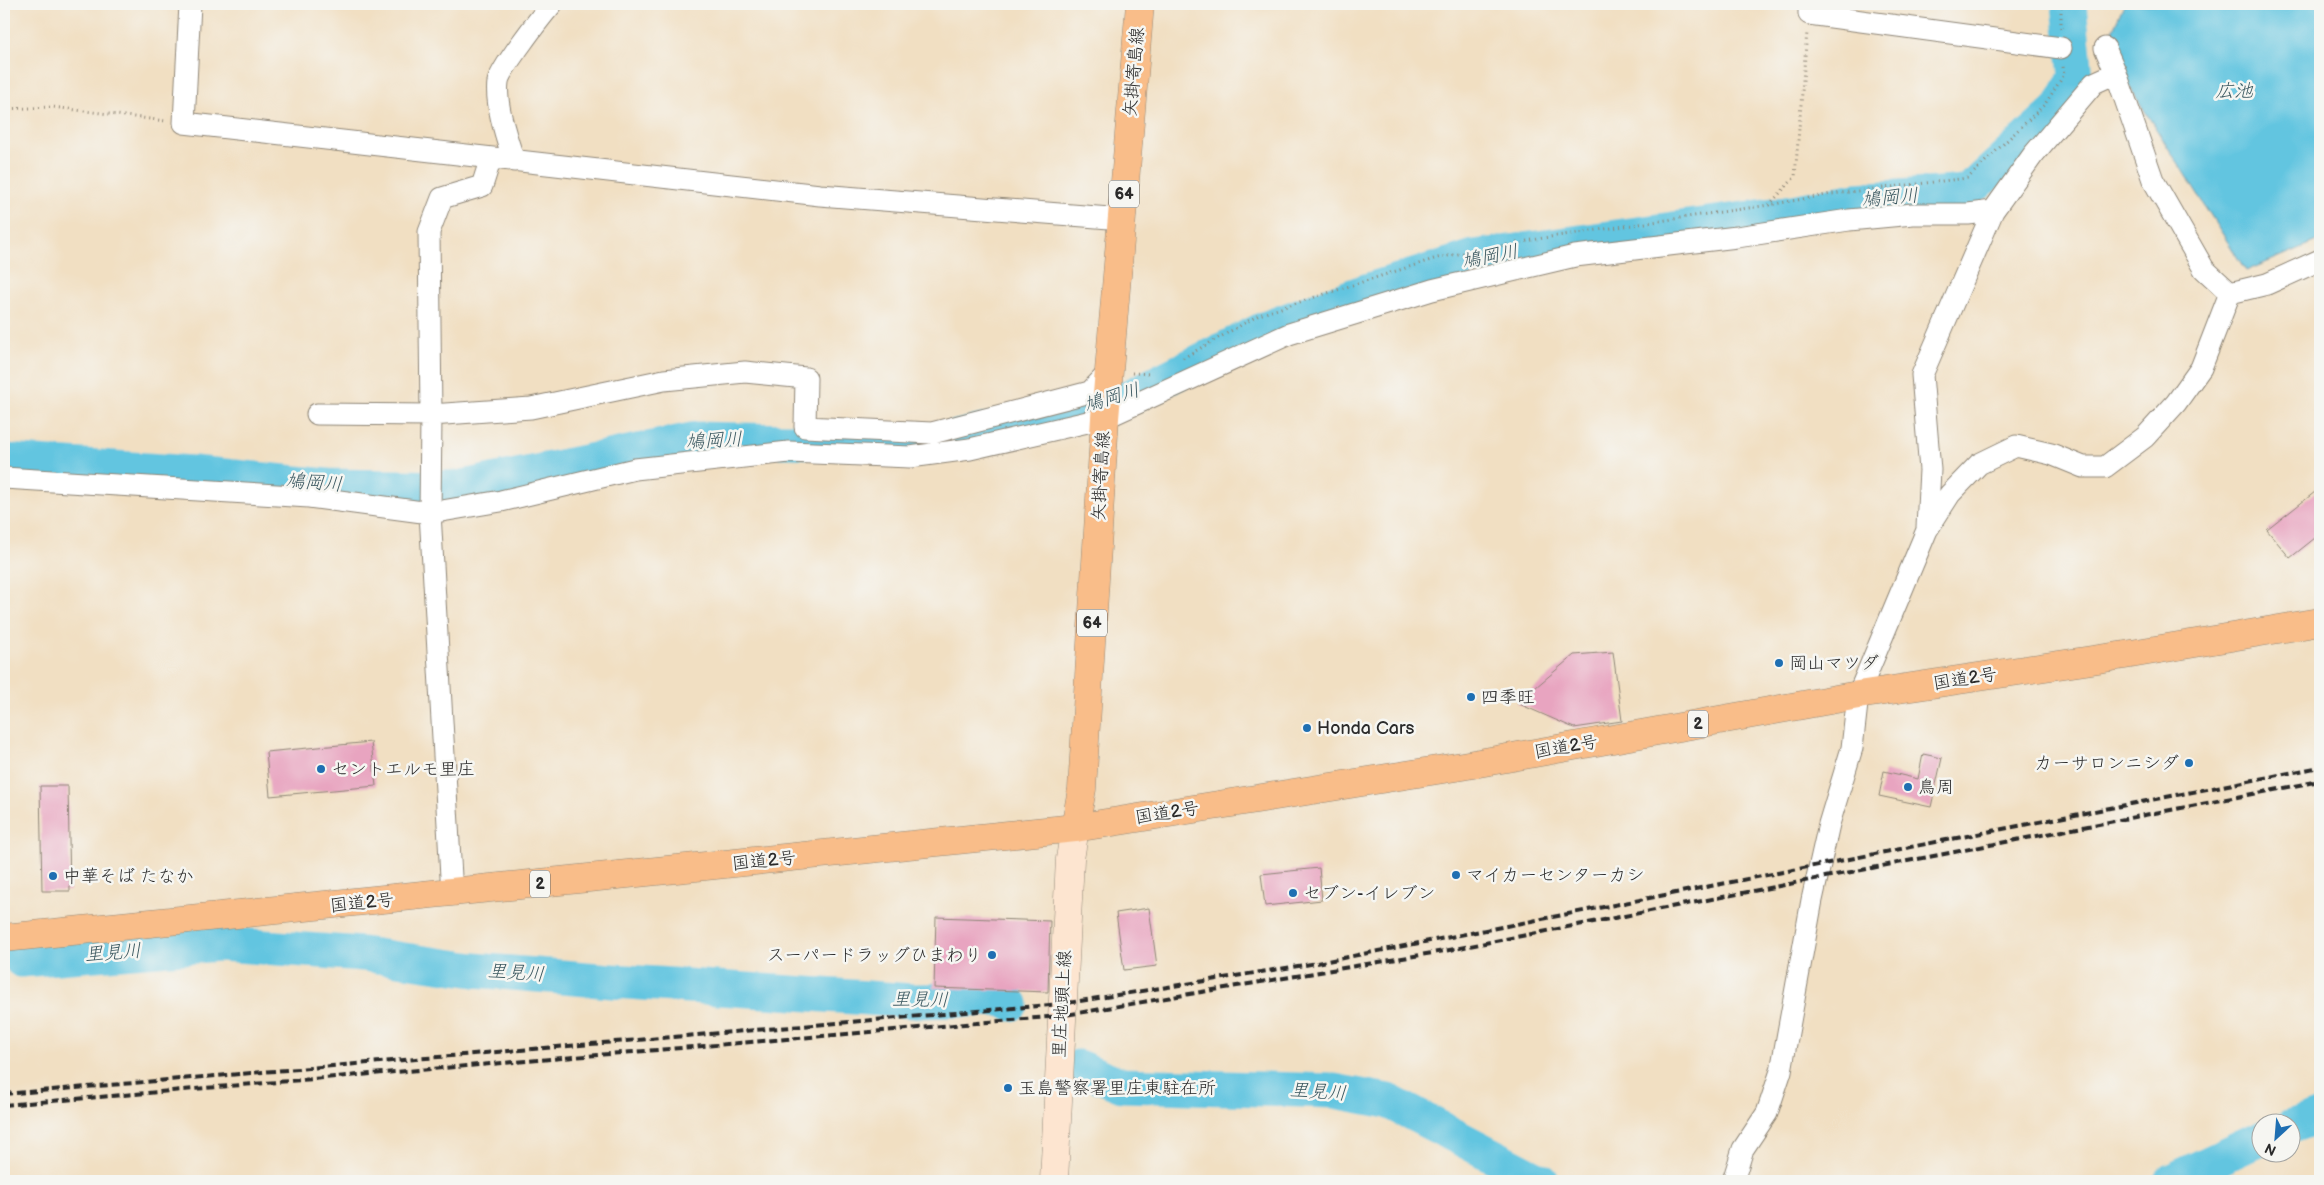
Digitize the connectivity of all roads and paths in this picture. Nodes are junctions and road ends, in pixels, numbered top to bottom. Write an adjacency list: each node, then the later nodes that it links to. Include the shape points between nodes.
1 (190, 4): 10 (street)
2 (552, 4): 12 (street, via 536,21 498,81 502,126)
3 (1140, 4): 15 (main road, 矢掛寄島線 / 64)
4 (2061, 4): 6 (path)
5 (1809, 9): 6 (street); 13 (path, via 1795,176)
6 (2061, 48): 13 (path, via 2064,75 2045,104 1968,178)
7 (2104, 48): 8 (street)
8 (2116, 73): 14 (street, via 2094,83 2033,155); 17 (street, via 2154,180 2204,269)
9 (4, 110): 10 (path, via 52,107)
10 (184, 123): 11 (street)
11 (491, 158): 12 (street); 22 (street, via 482,186 442,198 429,232)
12 (514, 161): 15 (street, via 820,195)
13 (1769, 205): 18 (path, via 1543,238 1437,258 1259,315)
14 (1993, 211): 23 (street, via 1849,220 1737,238 1575,256 1432,290 1289,334); 26 (street, via 1922,375 1930,470)
15 (1122, 220): 20 (main road, 矢掛寄島線 / 64)
16 (2320, 260): 17 (street, via 2267,284)
17 (2230, 293): 26 (street, via 2201,368 2176,403 2145,437 2105,467 2083,467 2051,454 2016,446 1979,464 1950,494)
18 (1181, 359)
19 (1155, 374): 20 (path)
20 (1109, 378): 22 (street, via 1090,392 932,433 805,427 806,378 745,372 664,380 531,408); 23 (main road, 矢掛寄島線 / 64)
21 (317, 414): 22 (street)
22 (432, 415): 25 (street)
23 (1105, 418): 25 (street, via 970,449 910,457 789,452 635,470 500,502); 29 (main road, 矢掛寄島線 / 64, via 1082,789)
24 (4, 478): 25 (street, via 308,497)
25 (430, 513): 30 (street)
26 (1927, 530): 28 (street)
27 (2320, 622): 28 (main road, 国道2号 / 2)
28 (1858, 695): 29 (main road, 国道2号 / 2, via 1472,764); 33 (street, via 1852,748 1829,824 1814,890 1780,1071 1767,1113 1743,1149)
29 (1075, 828): 30 (main road, 国道2号 / 2); 32 (main road, 里庄地頭上線, via 1069,869)
30 (452, 894): 31 (main road, 国道2号 / 2)
31 (4, 938)
32 (1054, 1181)
33 (1733, 1181)

